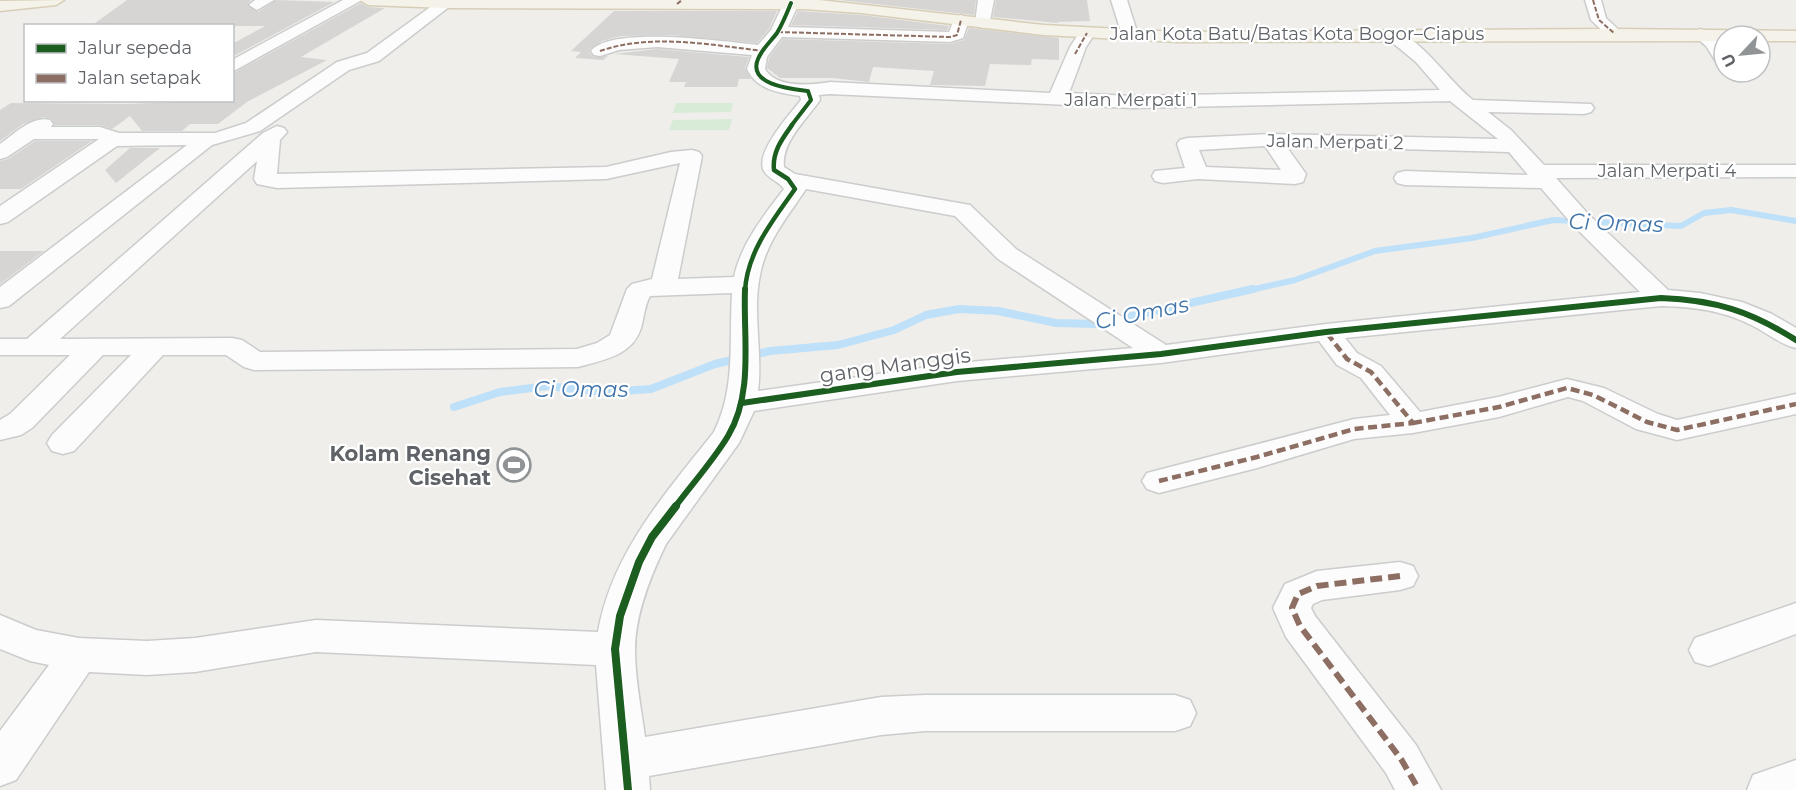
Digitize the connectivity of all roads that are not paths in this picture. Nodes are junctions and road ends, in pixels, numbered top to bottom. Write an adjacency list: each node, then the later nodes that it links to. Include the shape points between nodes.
1 (56, 0): 10 (main road)
2 (354, 0): 24 (street)
3 (368, 0): 8 (main road, Jalan Kota Batu/Batas Kota Bogor–Ciapus)
4 (986, 0): 12 (street)
5 (1119, 0): 16 (street)
6 (1593, 0): 14 (street, via 1599,20)
7 (680, 2): 8 (main road, Jalan Kota Batu/Batas Kota Bogor–Ciapus); 9 (main road, Jalan Kota Batu/Batas Kota Bogor–Ciapus)
8 (446, 3): 23 (street)
9 (791, 3): 11 (main road, Jalan Kota Batu/Batas Kota Bogor–Ciapus); 13 (street)
10 (0, 6)
11 (961, 20): 12 (main road, Jalan Kota Batu/Batas Kota Bogor–Ciapus); 13 (street, via 953,37)
12 (983, 23): 20 (main road, Jalan Kota Batu/Batas Kota Bogor–Ciapus)
13 (778, 32): 22 (street)
14 (1615, 34): 15 (main road, Jalan Kota Batu/Batas Kota Bogor–Ciapus); 17 (main road, Jalan Kota Batu/Batas Kota Bogor–Ciapus)
15 (1700, 34): 18 (main road, Jalan Kota Batu/Batas Kota Bogor–Ciapus); 19 (street)
16 (1130, 35): 17 (main road, Jalan Kota Batu/Batas Kota Bogor–Ciapus); 20 (main road, Jalan Kota Batu/Batas Kota Bogor–Ciapus)
17 (1394, 36): 27 (street, via 1422,58)
18 (1796, 36)
19 (1712, 43)
20 (1078, 47): 26 (street)
21 (600, 51): 22 (street, via 617,44 647,42)
22 (764, 51): 25 (street, Jalan Merpati 1, via 756,68 762,77 780,87)
23 (373, 57): 29 (street); 31 (street, via 343,66 263,122 231,136)
24 (234, 66)
25 (808, 91): 26 (street, Jalan Merpati 1, via 830,88); 40 (street, via 811,100 773,157 774,170)
26 (1057, 99): 27 (street, Jalan Merpati 1)
27 (1461, 101): 28 (street, Jalan Merpati 1); 33 (street)
28 (1584, 108)
29 (270, 138): 45 (street, via 265,179 277,181 606,173 670,157 693,156); 53 (street)
30 (117, 139): 31 (street); 34 (street, via 100,133 36,128); 42 (street, via 104,144)
31 (207, 139): 47 (street)
32 (1271, 140): 33 (street, Jalan Merpati 2); 36 (street, Jalan Merpati 2, via 1186,144); 36 (street, via 1295,177)
33 (1516, 146): 38 (street)
34 (0, 153)
35 (1796, 171): 38 (street, Jalan Merpati 4)
36 (1198, 173): 37 (street)
37 (1163, 176)
38 (1542, 177): 39 (street, Jalan Merpati 4); 46 (street)
39 (1405, 178)
40 (791, 184): 44 (street, via 759,241); 56 (street, via 962,210 1006,254)
41 (0, 200): 42 (street)
42 (25, 200): 43 (street)
43 (0, 217)
44 (746, 285): 45 (street); 57 (street)
45 (663, 287): 55 (street, via 641,290 636,295 624,340 614,348 578,358 254,361 232,346)
46 (1661, 298): 49 (street, gang Manggis, via 1717,302); 50 (street, gang Manggis)
47 (0, 300)
48 (1796, 311): 49 (street)
49 (1765, 319): 51 (street, gang Manggis)
50 (1326, 332): 56 (street, gang Manggis); 59 (street, via 1347,359 1371,372)
51 (1796, 340)
52 (0, 347): 53 (street)
53 (34, 347): 54 (street)
54 (95, 347): 55 (street); 60 (street, via 21,422)
55 (155, 347): 61 (street)
56 (1161, 354): 57 (street, gang Manggis, via 957,372)
57 (744, 378): 66 (street, via 737,420 728,436 668,514 639,562 620,616)
58 (1796, 404): 59 (street, via 1677,430 1640,421 1589,393 1567,388 1499,407)
59 (1413, 423): 62 (street, via 1354,429)
60 (0, 430)
61 (63, 443)
62 (1159, 481)
63 (1400, 576): 73 (street, via 1317,586 1298,594 1292,608 1300,626 1401,759)
64 (1796, 618): 67 (street)
65 (0, 631): 68 (street, via 30,645)
66 (615, 649): 68 (street, via 316,636 195,655); 71 (street)
67 (1709, 650)
68 (79, 655): 70 (street)
69 (1175, 713): 71 (street, via 926,713 881,717)
70 (0, 766)
71 (627, 775)
72 (1796, 781): 74 (street)
73 (1419, 790)
74 (1769, 790)

